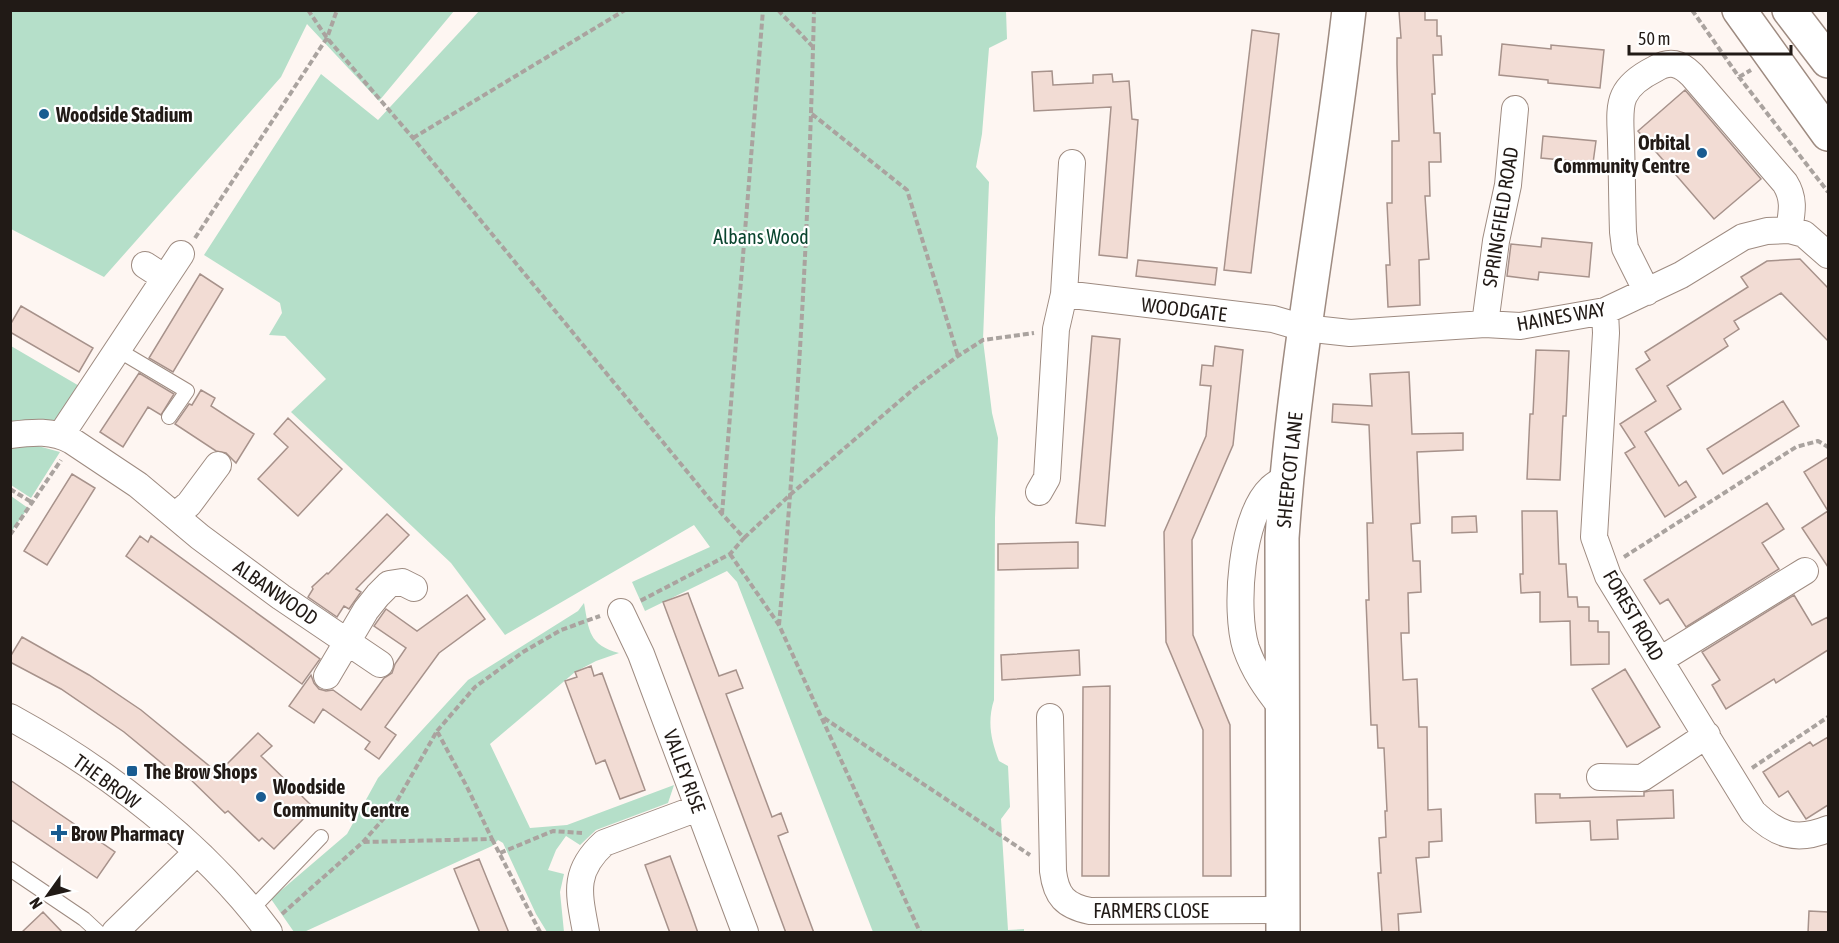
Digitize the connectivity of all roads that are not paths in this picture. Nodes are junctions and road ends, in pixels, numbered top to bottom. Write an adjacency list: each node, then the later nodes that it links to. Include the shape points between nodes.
1 (1349, 10): 15 (main road, SHEEPCOT LANE)
2 (1739, 10): 6 (main road)
3 (1789, 10): 4 (main road)
4 (1828, 61)
5 (1515, 109): 14 (street, SPRINGFIELD ROAD, via 1508,185)
6 (1828, 134)
7 (1072, 163): 12 (street)
8 (1790, 230): 10 (street, via 1804,234); 11 (street, HAINES WAY, via 1743,237); 11 (street, via 1792,193 1785,183 1692,75 1674,63 1660,66 1631,86 1623,97 1621,116 1623,232 1626,248)
9 (181, 254): 16 (street, via 155,272)
10 (1828, 255)
11 (1647, 292): 13 (street, HAINES WAY)
12 (1064, 294): 15 (street, WOODGATE, via 1273,319); 21 (street, via 1056,329 1047,478)
13 (1605, 311): 14 (street, HAINES WAY, via 1520,326); 27 (street, FOREST ROAD, via 1594,537 1608,576)
14 (1485, 324): 15 (street, HAINES WAY, via 1350,333)
15 (1304, 328): 39 (main road, SHEEPCOT LANE, via 1282,538)
16 (118, 350): 17 (lane, via 187,391); 19 (street)
17 (170, 417)
18 (10, 435): 19 (street, via 31,432)
19 (67, 438): 22 (street, ALBANWOOD)
20 (218, 465): 22 (street)
21 (1039, 492)
22 (176, 515): 26 (street, ALBANWOOD, via 254,577)
23 (1805, 571): 27 (street)
24 (414, 588): 26 (street, via 402,582 389,584 366,610)
25 (621, 612): 34 (street, VALLEY RISE, via 641,654)
26 (349, 642): 28 (street, ALBANWOOD); 29 (street)
27 (1660, 660): 32 (street, FOREST ROAD)
28 (380, 664)
29 (327, 676)
30 (10, 717): 37 (street, THE BROW, via 106,777)
31 (1050, 717): 39 (street, FARMERS CLOSE, via 1053,871 1059,894 1077,908 1090,911)
32 (1707, 735): 33 (street, via 1642,778); 35 (street, FOREST ROAD, via 1753,812 1775,830 1800,836)
33 (1600, 777)
34 (698, 808): 43 (street, via 604,843 592,854 580,879); 44 (street, VALLEY RISE)
35 (1828, 829)
36 (321, 837): 40 (lane)
37 (197, 852): 40 (street, THE BROW); 42 (street)
38 (10, 869): 41 (lane, via 84,919)
39 (1283, 921)
40 (262, 923)
41 (98, 933)
42 (115, 933)
43 (586, 933)
44 (745, 933)

